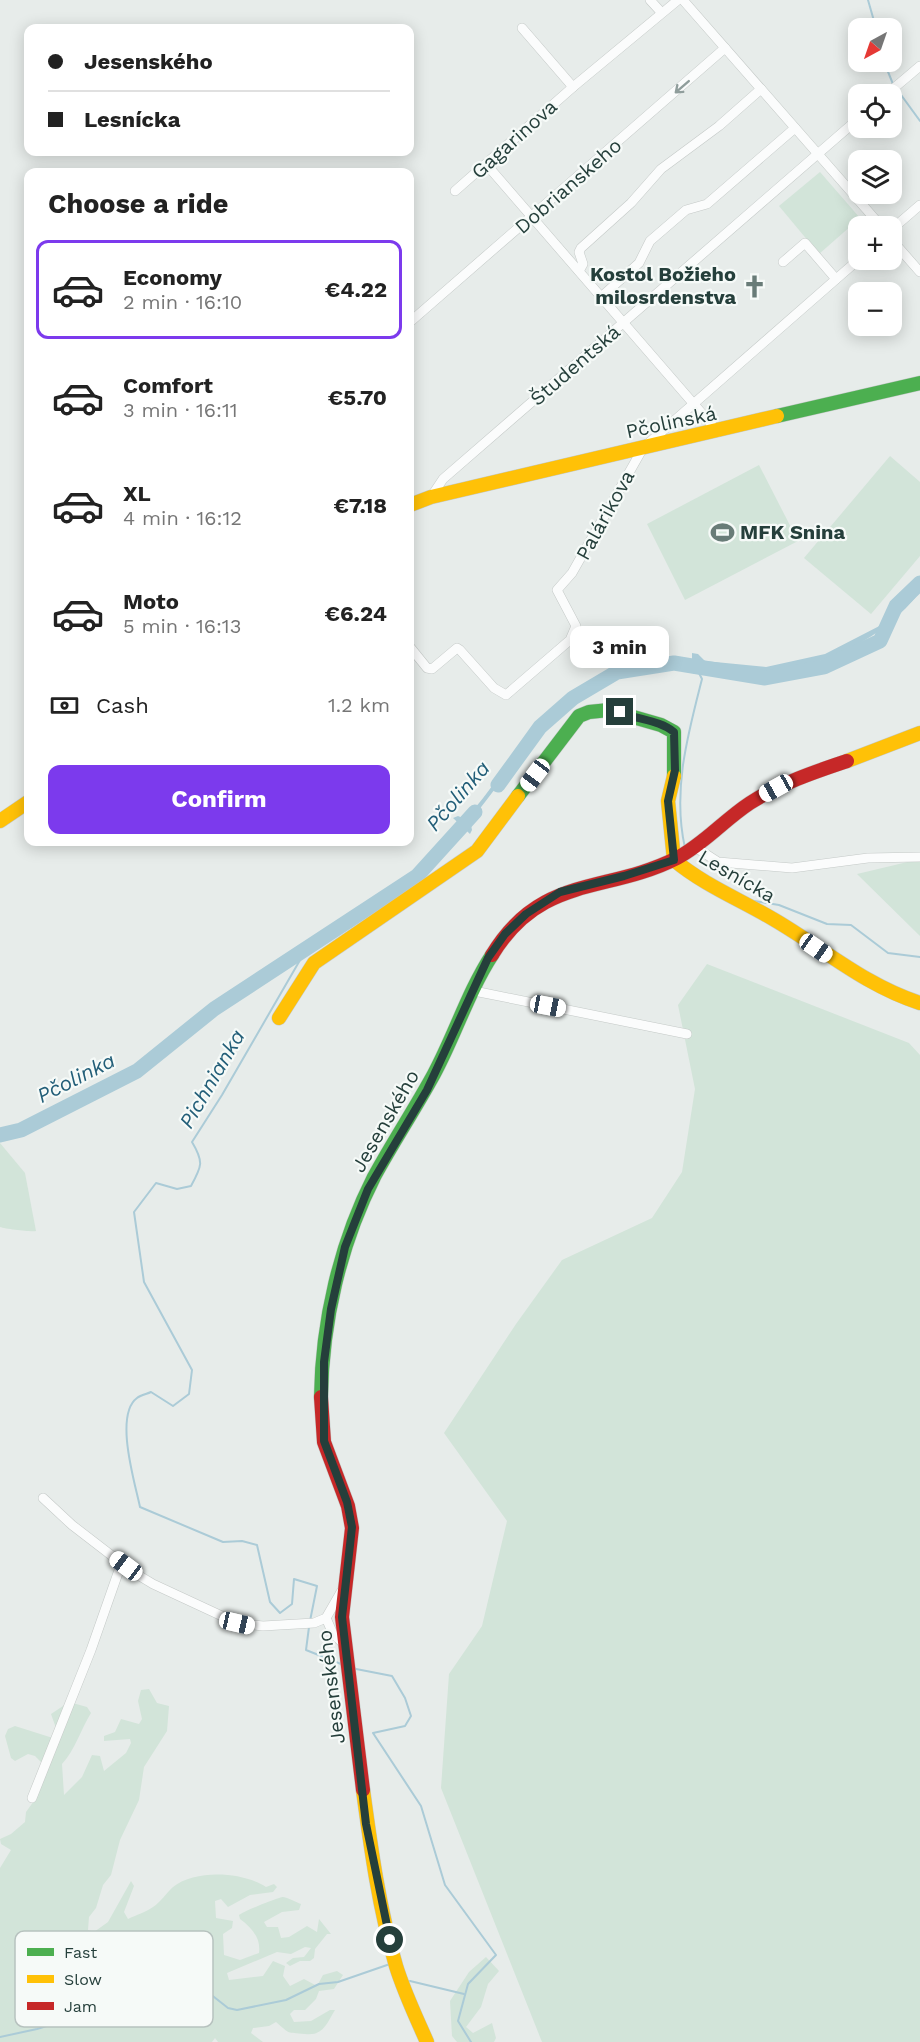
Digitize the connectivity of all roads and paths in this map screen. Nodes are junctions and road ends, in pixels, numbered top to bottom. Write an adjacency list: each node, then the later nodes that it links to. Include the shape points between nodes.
1 (650, 0): 4 (street)
2 (678, 0): 4 (street, Gagarinova)
3 (683, 0): 6 (street)
4 (661, 12): 9 (street, Gagarinova)
5 (522, 27): 9 (street, Gagarinova)
6 (725, 48): 10 (street); 18 (street, Dobrianskeho, one-way to 18)
7 (920, 66): 8 (street)
8 (899, 84)
9 (573, 87): 14 (street, Gagarinova)
10 (761, 89): 12 (street); 23 (street, via 661,169 631,203 581,248 583,264)
11 (848, 127): 13 (street, Študentská)
12 (795, 128): 13 (street); 26 (street, via 707,204 686,210 650,240 639,263)
13 (817, 153): 17 (street); 28 (street, Študentská)
14 (486, 164): 15 (street, Gagarinova); 18 (street)
15 (455, 191)
16 (920, 205): 19 (street)
17 (872, 216)
18 (533, 218): 23 (street); 27 (street, Dobrianskeho)
19 (902, 221)
20 (902, 251): 24 (street)
21 (783, 262): 25 (street, via 805,243)
22 (848, 269): 25 (street, Palárikova)
23 (579, 271): 26 (street)
24 (920, 272)
25 (836, 279): 30 (street, Palárikova)
26 (601, 297): 28 (street)
27 (414, 319)
28 (624, 322): 30 (street); 33 (street, Študentská, via 444,479)
29 (920, 384): 31 (street, Pčolinská)
30 (696, 404): 31 (street); 32 (street, Palárikova)
31 (718, 432): 32 (street, Pčolinská)
32 (643, 448): 33 (street, Pčolinská); 35 (street, Palárikova, via 572,573 557,590 576,626 570,640 506,695 494,688 457,648 432,669)
33 (431, 497): 34 (street, Pčolinská)
34 (414, 503)
35 (414, 652)
36 (920, 733): 39 (street, Jesenského, via 776,788 740,808)
37 (24, 805): 38 (street)
38 (0, 821)
39 (695, 847): 40 (street, via 718,862 792,868 868,858); 41 (street, Jesenského)
40 (920, 857)
41 (674, 860): 42 (street, Jesenského, via 550,896 505,934 488,958); 43 (street, Lesnícka, via 692,877 772,918 852,973 903,999); 44 (street, Lesnícka, via 668,801 675,770 674,732 664,724 636,719 615,709 591,710 579,716 477,850 314,963)
42 (474, 991): 45 (street); 48 (street, Jesenského, via 427,1090 357,1212 331,1309 324,1362 324,1441 352,1527)
43 (920, 1003)
44 (279, 1018)
45 (687, 1034)
46 (43, 1498): 47 (street)
47 (126, 1566): 49 (street, via 153,1584 237,1623 263,1626 314,1623); 51 (street, via 118,1573)
48 (344, 1587): 49 (street); 50 (street, Jesenského)
49 (326, 1618): 50 (street)
50 (346, 1652): 52 (street, Jesenského, via 366,1824 380,1897 395,1965)
51 (32, 1798)
52 (427, 2042)

